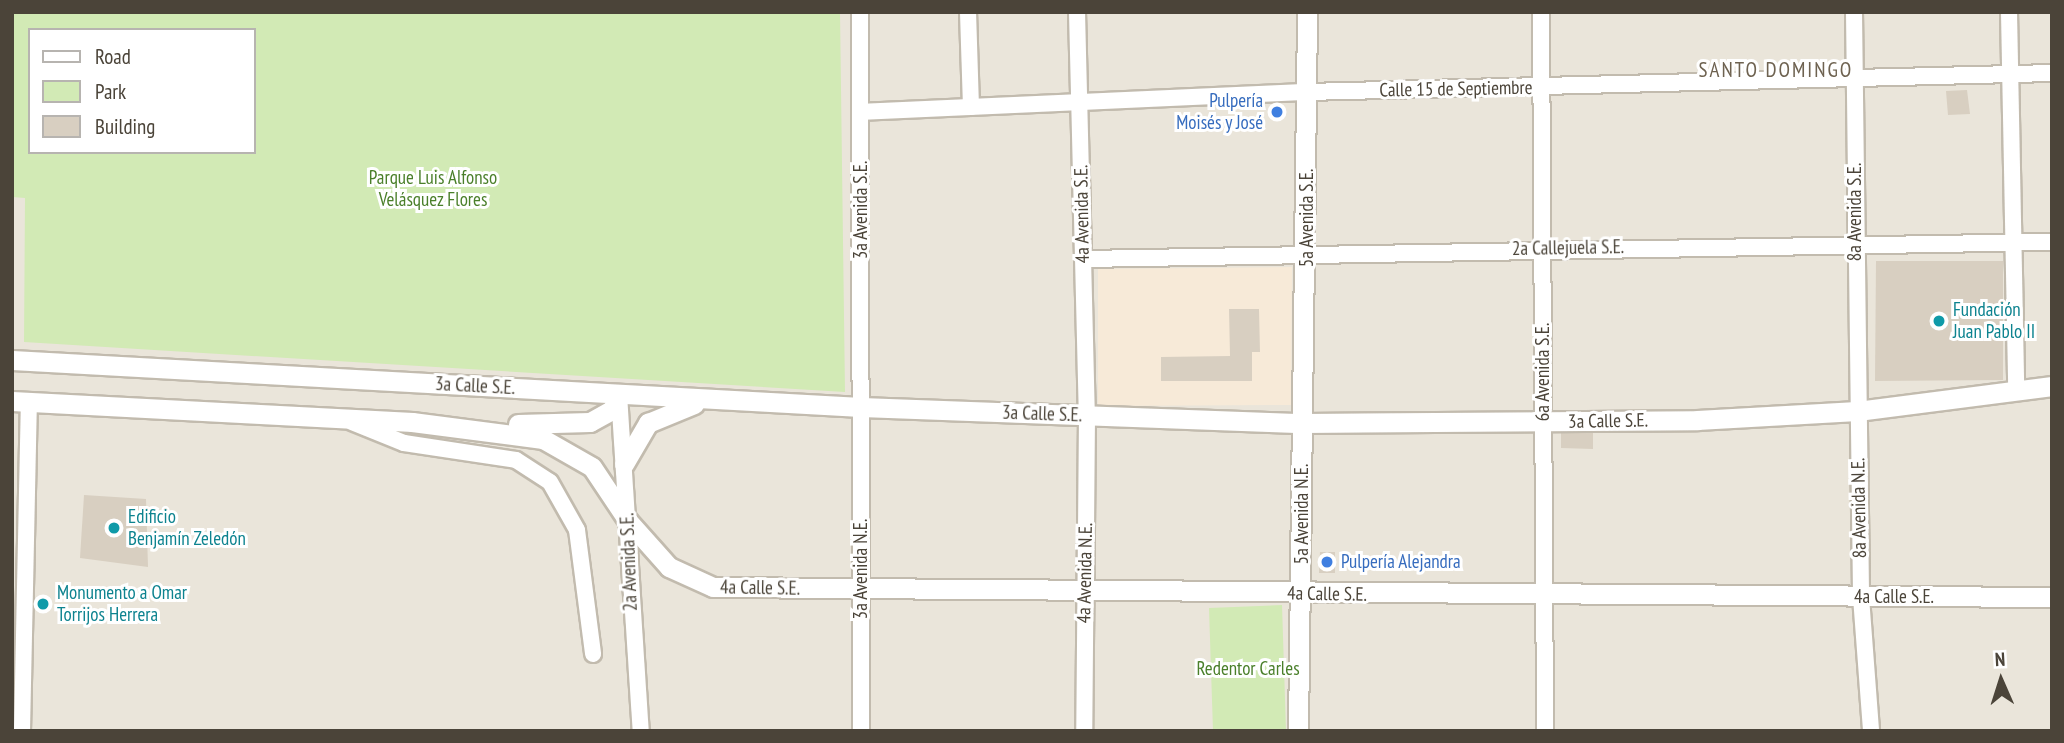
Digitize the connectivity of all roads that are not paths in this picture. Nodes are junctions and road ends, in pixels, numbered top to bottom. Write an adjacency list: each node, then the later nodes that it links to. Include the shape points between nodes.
1 (860, 12): 15 (street, 3a Avenida S.E.)
2 (968, 12): 14 (street)
3 (1077, 12): 13 (street, 4a Avenida S.E.)
4 (1307, 12): 12 (street, 5a Avenida S.E.)
5 (1541, 12): 11 (street, 6a Avenida S.E.)
6 (1854, 12): 10 (street, 8a Avenida S.E.)
7 (2010, 12): 9 (street)
8 (2052, 73): 9 (street, Calle 15 de Septiembre)
9 (2011, 74): 10 (street, Calle 15 de Septiembre); 17 (street)
10 (1856, 76): 11 (street, Calle 15 de Septiembre); 16 (street, 8a Avenida S.E.)
11 (1542, 87): 12 (street, Calle 15 de Septiembre); 19 (street, 6a Avenida S.E.)
12 (1307, 92): 13 (street, Calle 15 de Septiembre); 20 (street, 5a Avenida S.E.)
13 (1080, 103): 14 (street, Calle 15 de Septiembre); 21 (street, 4a Avenida S.E.)
14 (971, 107): 15 (street, Calle 15 de Septiembre)
15 (861, 112): 28 (street, 3a Avenida S.E.)
16 (1854, 242): 17 (street, 2a Callejuela S.E.); 19 (street, 2a Callejuela S.E.); 29 (street, 8a Avenida S.E.)
17 (2015, 242): 18 (street, 2a Callejuela S.E.); 24 (street)
18 (2052, 242)
19 (1542, 248): 20 (street, 2a Callejuela S.E.); 33 (street, 6a Avenida S.E.)
20 (1307, 254): 21 (street, 2a Callejuela S.E.); 34 (street, 5a Avenida S.E.)
21 (1084, 259): 30 (street, 4a Avenida S.E.)
22 (21, 360): 25 (street, 3a Calle S.E.)
23 (2052, 386): 24 (street, 3a Calle S.E.)
24 (2016, 393): 29 (street, 3a Calle S.E.)
25 (618, 394): 26 (street, 3a Calle S.E.); 32 (street, via 612,410 577,425); 35 (street, 2a Avenida S.E.)
26 (719, 399): 28 (street, 3a Calle S.E.); 35 (street, via 653,419)
27 (21, 402): 31 (street, 3a Calle S.E.); 44 (street)
28 (861, 407): 30 (street, 3a Calle S.E.); 37 (street, 3a Avenida N.E.)
29 (1857, 411): 33 (street, 3a Calle S.E.); 41 (street, 8a Avenida N.E.)
30 (1087, 416): 34 (street, 3a Calle S.E.); 38 (street, 4a Avenida N.E.)
31 (343, 418): 32 (street, 3a Calle S.E.); 43 (street, via 404,443 516,460 550,482 577,530)
32 (412, 422): 36 (street, 3a Calle S.E., via 523,434 564,448 603,480)
33 (1543, 422): 34 (street, 3a Calle S.E.); 40 (street, 6a Avenida S.E.)
34 (1303, 423): 39 (street, 5a Avenida N.E.)
35 (624, 464): 36 (street, 2a Avenida S.E.)
36 (628, 521): 37 (street, 4a Calle S.E., via 669,567 705,585); 45 (street, 2a Avenida S.E.)
37 (862, 589): 38 (street, 4a Calle S.E.); 46 (street, 3a Avenida N.E.)
38 (1084, 591): 39 (street, 4a Calle S.E.); 47 (street, 4a Avenida N.E.)
39 (1301, 593): 40 (street, 4a Calle S.E.); 48 (street, 5a Avenida N.E.)
40 (1544, 597): 41 (street, 4a Calle S.E.); 49 (street, 6a Avenida S.E.)
41 (1861, 597): 42 (street, 4a Calle S.E.); 50 (street, 8a Avenida N.E.)
42 (2052, 597)
43 (593, 654)
44 (22, 731)
45 (641, 731)
46 (861, 731)
47 (1084, 731)
48 (1298, 731)
49 (1545, 731)
50 (1871, 731)

